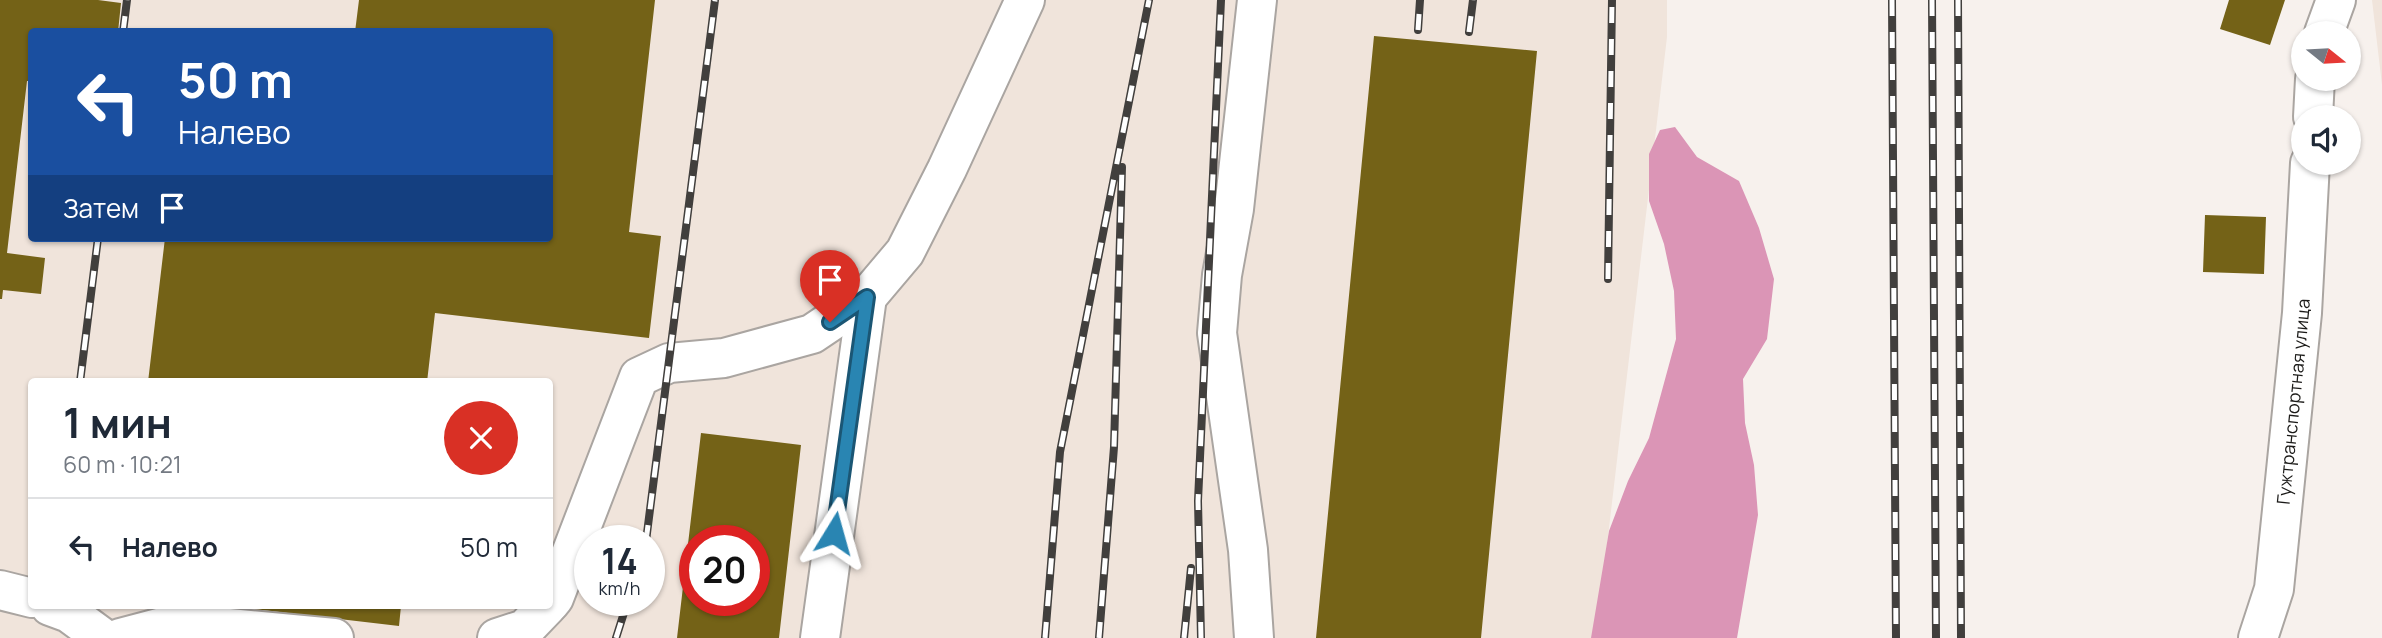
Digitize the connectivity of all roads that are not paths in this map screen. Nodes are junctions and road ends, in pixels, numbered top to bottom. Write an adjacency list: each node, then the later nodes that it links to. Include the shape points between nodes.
1 (1025, 0): 6 (street, via 905,252)
2 (1257, 0): 17 (street, via 1217,333 1248,550)
3 (2336, 0): 4 (street)
4 (2328, 21)
5 (2309, 175): 18 (street, Гужтранспортная улица, via 2302,313 2274,589)
6 (867, 297): 9 (street, via 812,334 724,358 668,363 639,377); 16 (street)
7 (0, 590): 8 (street)
8 (28, 597)
9 (553, 599)
10 (58, 609): 12 (street)
11 (543, 609): 15 (street, via 525,629)
12 (103, 638)
13 (120, 638): 14 (street, via 177,623)
14 (334, 638)
15 (497, 638)
16 (820, 638)
17 (1254, 638)
18 (2258, 638)

